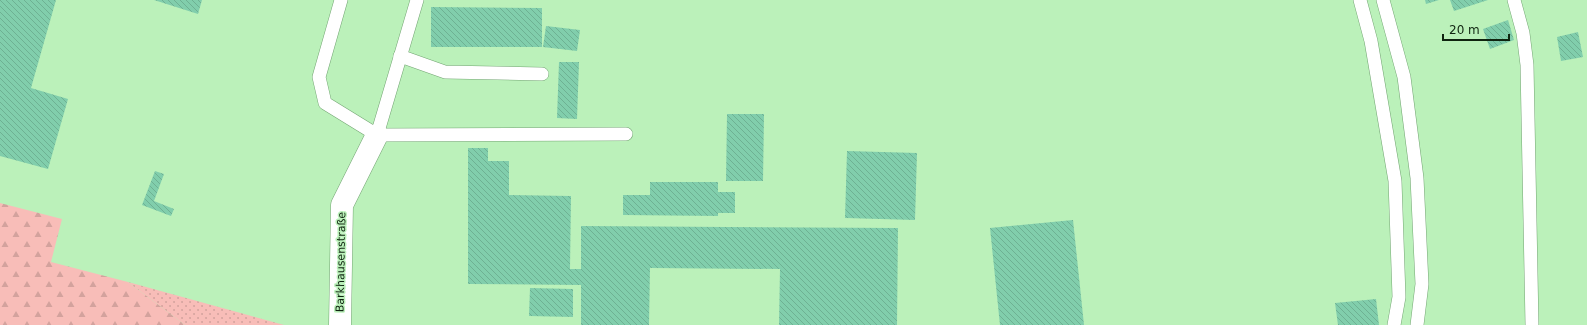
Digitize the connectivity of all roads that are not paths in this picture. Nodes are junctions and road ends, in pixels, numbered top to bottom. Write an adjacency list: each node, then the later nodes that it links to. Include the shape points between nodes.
1 (341, 0): 9 (lane, via 318,77 325,103)
2 (417, 0): 6 (lane)
3 (1360, 0): 11 (lane, via 1371,41 1395,181 1399,297)
4 (1383, 0): 12 (lane, via 1404,77 1417,178 1422,284)
5 (1514, 0): 13 (lane, via 1523,33 1527,66)
6 (400, 56): 7 (lane, via 445,72); 9 (lane)
7 (542, 74)
8 (626, 134): 9 (lane)
9 (377, 135): 10 (street, Barkhausenstraße, via 342,205)
10 (340, 325)
11 (1394, 325)
12 (1417, 325)
13 (1532, 325)

